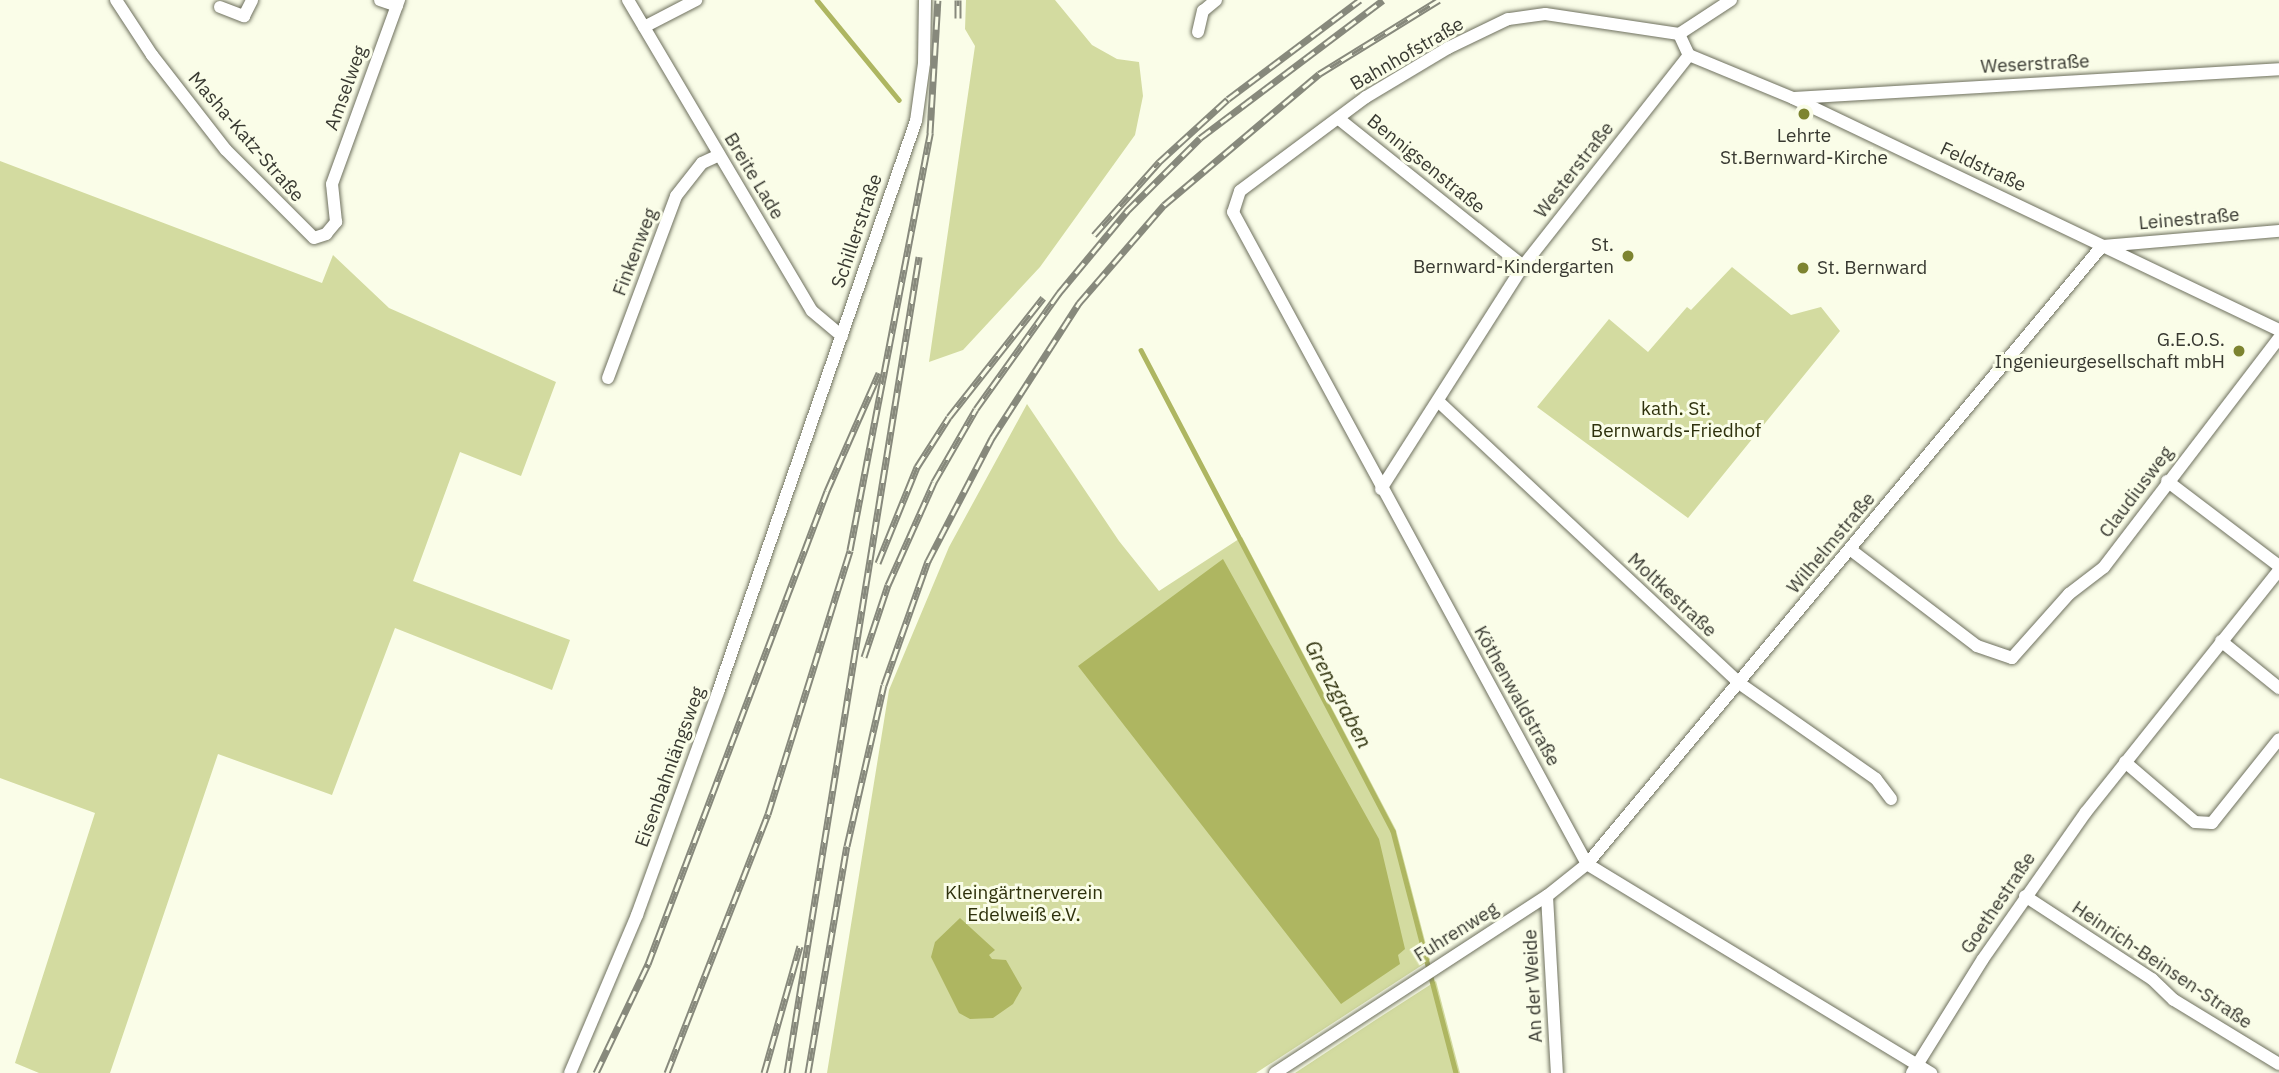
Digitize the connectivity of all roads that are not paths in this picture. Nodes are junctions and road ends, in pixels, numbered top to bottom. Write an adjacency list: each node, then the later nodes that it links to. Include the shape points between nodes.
1 (116, 0): 19 (street, Masha-Katz-Straße, via 226,150 314,238 326,234 336,222)
2 (252, 0): 10 (street, via 244,16)
3 (380, 0): 9 (street, Amselweg)
4 (628, 0): 11 (street, Breite Lade)
5 (696, 0): 11 (street)
6 (925, 0): 25 (street, Schillerstraße, via 924,63 916,121)
7 (1216, 0): 12 (street, via 1203,11)
8 (1731, 0): 13 (street)
9 (398, 3): 19 (street, Amselweg)
10 (220, 7)
11 (644, 27): 18 (street, Breite Lade)
12 (1198, 32)
13 (1679, 34): 14 (street); 17 (street, Bahnhofstraße, via 1545,14 1508,19 1448,48)
14 (1689, 55): 16 (street, Feldstraße); 23 (street, Westerstraße)
15 (2279, 69): 16 (street, Weserstraße)
16 (1793, 98): 22 (street, Feldstraße)
17 (1339, 119): 20 (street, Bahnhofstraße); 23 (street, Bennigsenstraße)
18 (719, 155): 25 (street, Breite Lade, via 812,311); 27 (street, Finkenweg, via 702,163 676,196)
19 (331, 184)
20 (1240, 191): 31 (street, Köthenwaldstraße, via 1233,212)
21 (2279, 231): 22 (street, Leinestraße)
22 (2102, 246): 24 (street, Feldstraße); 32 (street, Wilhelmstraße)
23 (1523, 266): 28 (street, Westerstraße)
24 (2279, 330)
25 (842, 336): 29 (street, Schillerstraße)
26 (2279, 338): 30 (street, Claudiusweg)
27 (608, 378)
28 (1439, 402): 31 (street, Westerstraße); 35 (street, Moltkestraße)
29 (796, 469): 45 (street, Eisenbahnlängsweg, via 637,915)
30 (2166, 481): 32 (street, Claudiusweg, via 2104,567 2069,594 2012,658 1969,640); 33 (street)
31 (1381, 489): 40 (street, Köthenwaldstraße)
32 (1851, 550): 35 (street, Wilhelmstraße)
33 (2279, 568): 34 (street, Goethestraße)
34 (2221, 641): 36 (street); 38 (street, Goethestraße)
35 (1739, 683): 39 (street, Moltkestraße, via 1877,779); 40 (street, Wilhelmstraße)
36 (2279, 688)
37 (2279, 738): 38 (street, via 2212,823 2195,822)
38 (2125, 762): 41 (street, Goethestraße)
39 (1892, 799)
40 (1587, 864): 42 (street, Fuhrenweg); 44 (street, Köthenwaldstraße)
41 (2025, 896): 43 (street, Heinrich-Beinsen-Straße, via 2152,979 2174,1000); 44 (street, Goethestraße)
42 (1547, 897): 46 (street, Fuhrenweg); 47 (street, An der Weide)
43 (2279, 1064)
44 (1914, 1069): 48 (street, Köthenwaldstraße)
45 (570, 1073)
46 (1275, 1073)
47 (1557, 1073)
48 (1931, 1073)

